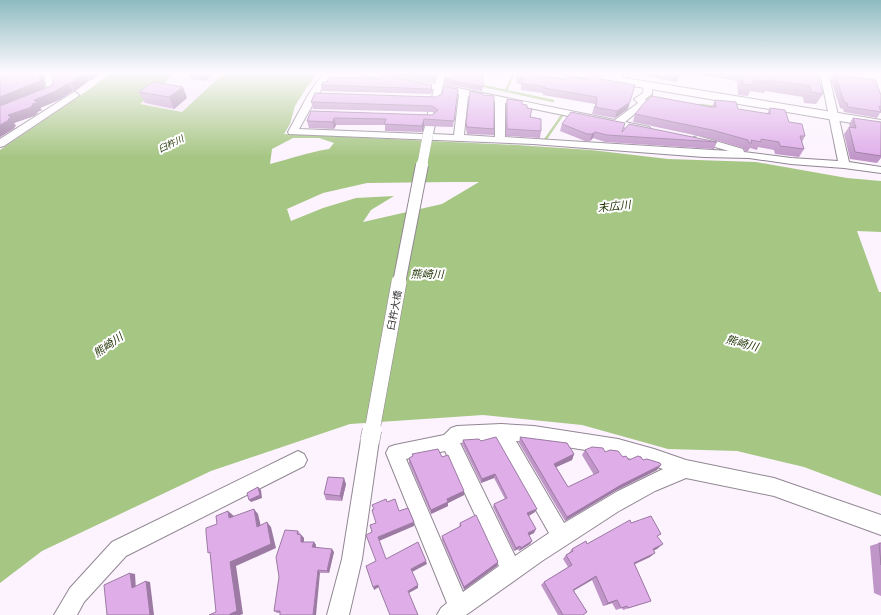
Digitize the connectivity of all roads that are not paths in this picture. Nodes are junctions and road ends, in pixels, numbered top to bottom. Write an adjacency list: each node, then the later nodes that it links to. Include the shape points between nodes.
1 (500, 100): 18 (street)
2 (65, 101): 19 (street)
3 (312, 101): 10 (street)
4 (432, 101): 32 (street, 臼杵大橋, bridge, via 428,134 370,440 352,559)
5 (463, 101): 17 (street)
6 (504, 101): 13 (street)
7 (641, 101): 13 (street, via 643,103)
8 (742, 101): 12 (main road)
9 (830, 101): 12 (street)
10 (302, 113): 11 (street); 17 (street, via 293,132)
11 (318, 113)
12 (833, 116): 14 (main road); 21 (street)
13 (617, 123): 15 (street)
14 (881, 124)
15 (655, 131)
16 (685, 137): 20 (street, via 739,151)
17 (459, 138): 18 (street)
18 (500, 140): 20 (street, via 749,155)
19 (0, 144)
20 (811, 162): 21 (street)
21 (844, 165): 22 (street)
22 (881, 170)
23 (501, 432): 24 (street, via 457,434); 26 (street, via 534,434 618,447); 28 (street)
24 (449, 442): 29 (street); 30 (street, via 395,453)
25 (298, 460): 31 (street, via 119,549 77,595)
26 (686, 469): 27 (street, via 774,487); 28 (street, via 666,475 623,497)
27 (881, 525)
28 (561, 536): 29 (street)
29 (512, 571): 30 (street)
30 (453, 611)
31 (65, 615)
32 (338, 615)

